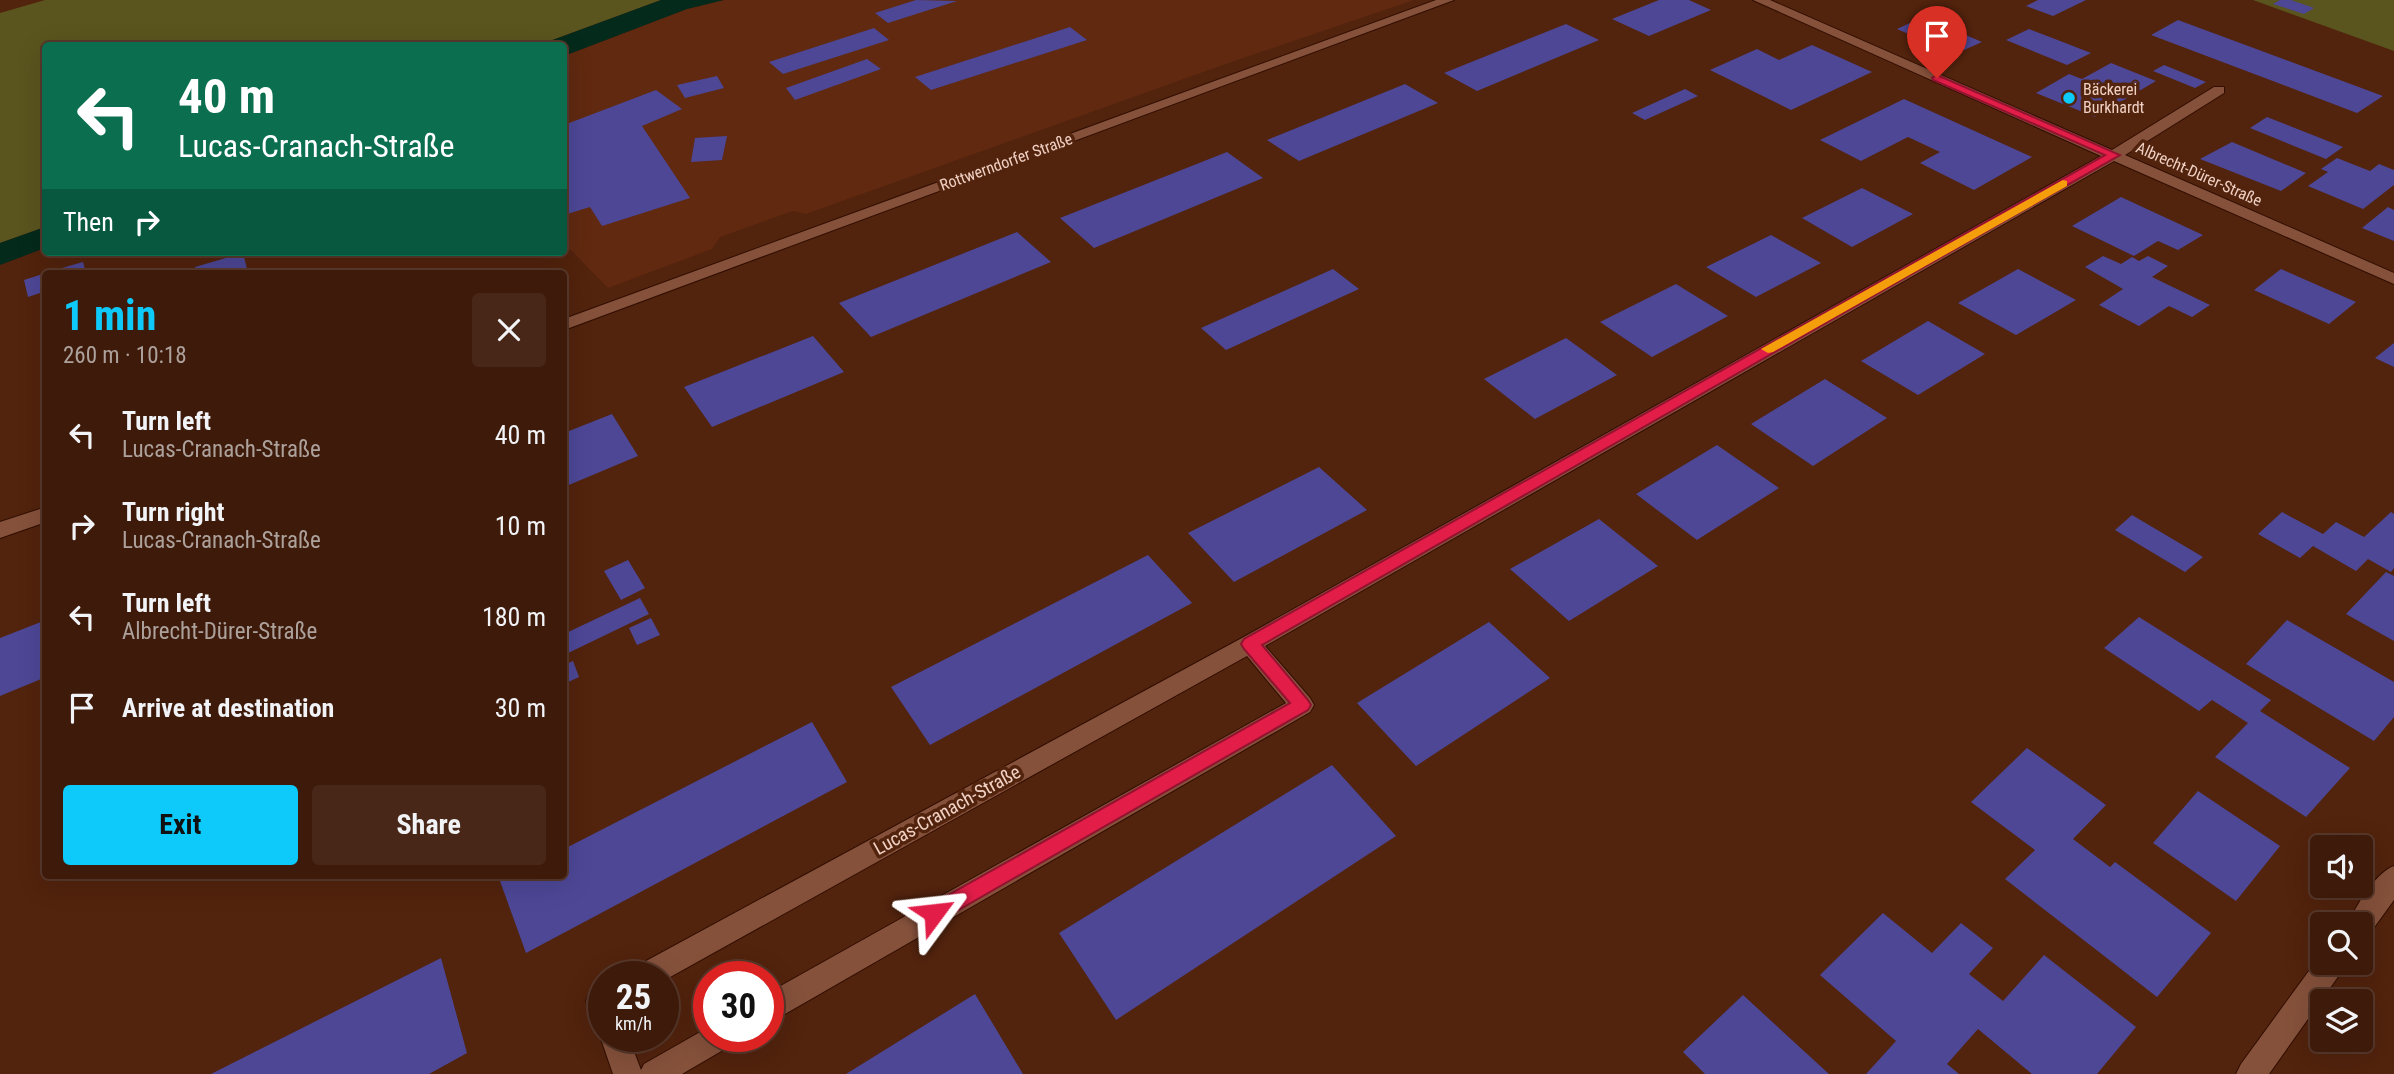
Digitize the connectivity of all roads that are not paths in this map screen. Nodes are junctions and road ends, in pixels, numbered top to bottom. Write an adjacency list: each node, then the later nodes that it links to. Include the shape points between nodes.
1 (1448, 0): 6 (street, Rottwerndorfer Straße)
2 (1759, 0): 4 (street, Albrecht-Dürer-Straße)
3 (2219, 90): 4 (street, Lucas-Cranach-Straße)
4 (2114, 155): 5 (street, Albrecht-Dürer-Straße); 9 (street, Lucas-Cranach-Straße)
5 (2394, 279)
6 (567, 324)
7 (42, 515): 8 (street)
8 (0, 530)
9 (1250, 644): 12 (street, Lucas-Cranach-Straße); 14 (street, via 1302,705)
10 (2394, 878): 11 (street)
11 (2370, 912)
12 (672, 961)
13 (2323, 975): 19 (street)
14 (784, 999)
15 (620, 1052): 17 (street)
16 (693, 1052): 18 (street)
17 (628, 1074)
18 (654, 1074)
19 (2251, 1074)

